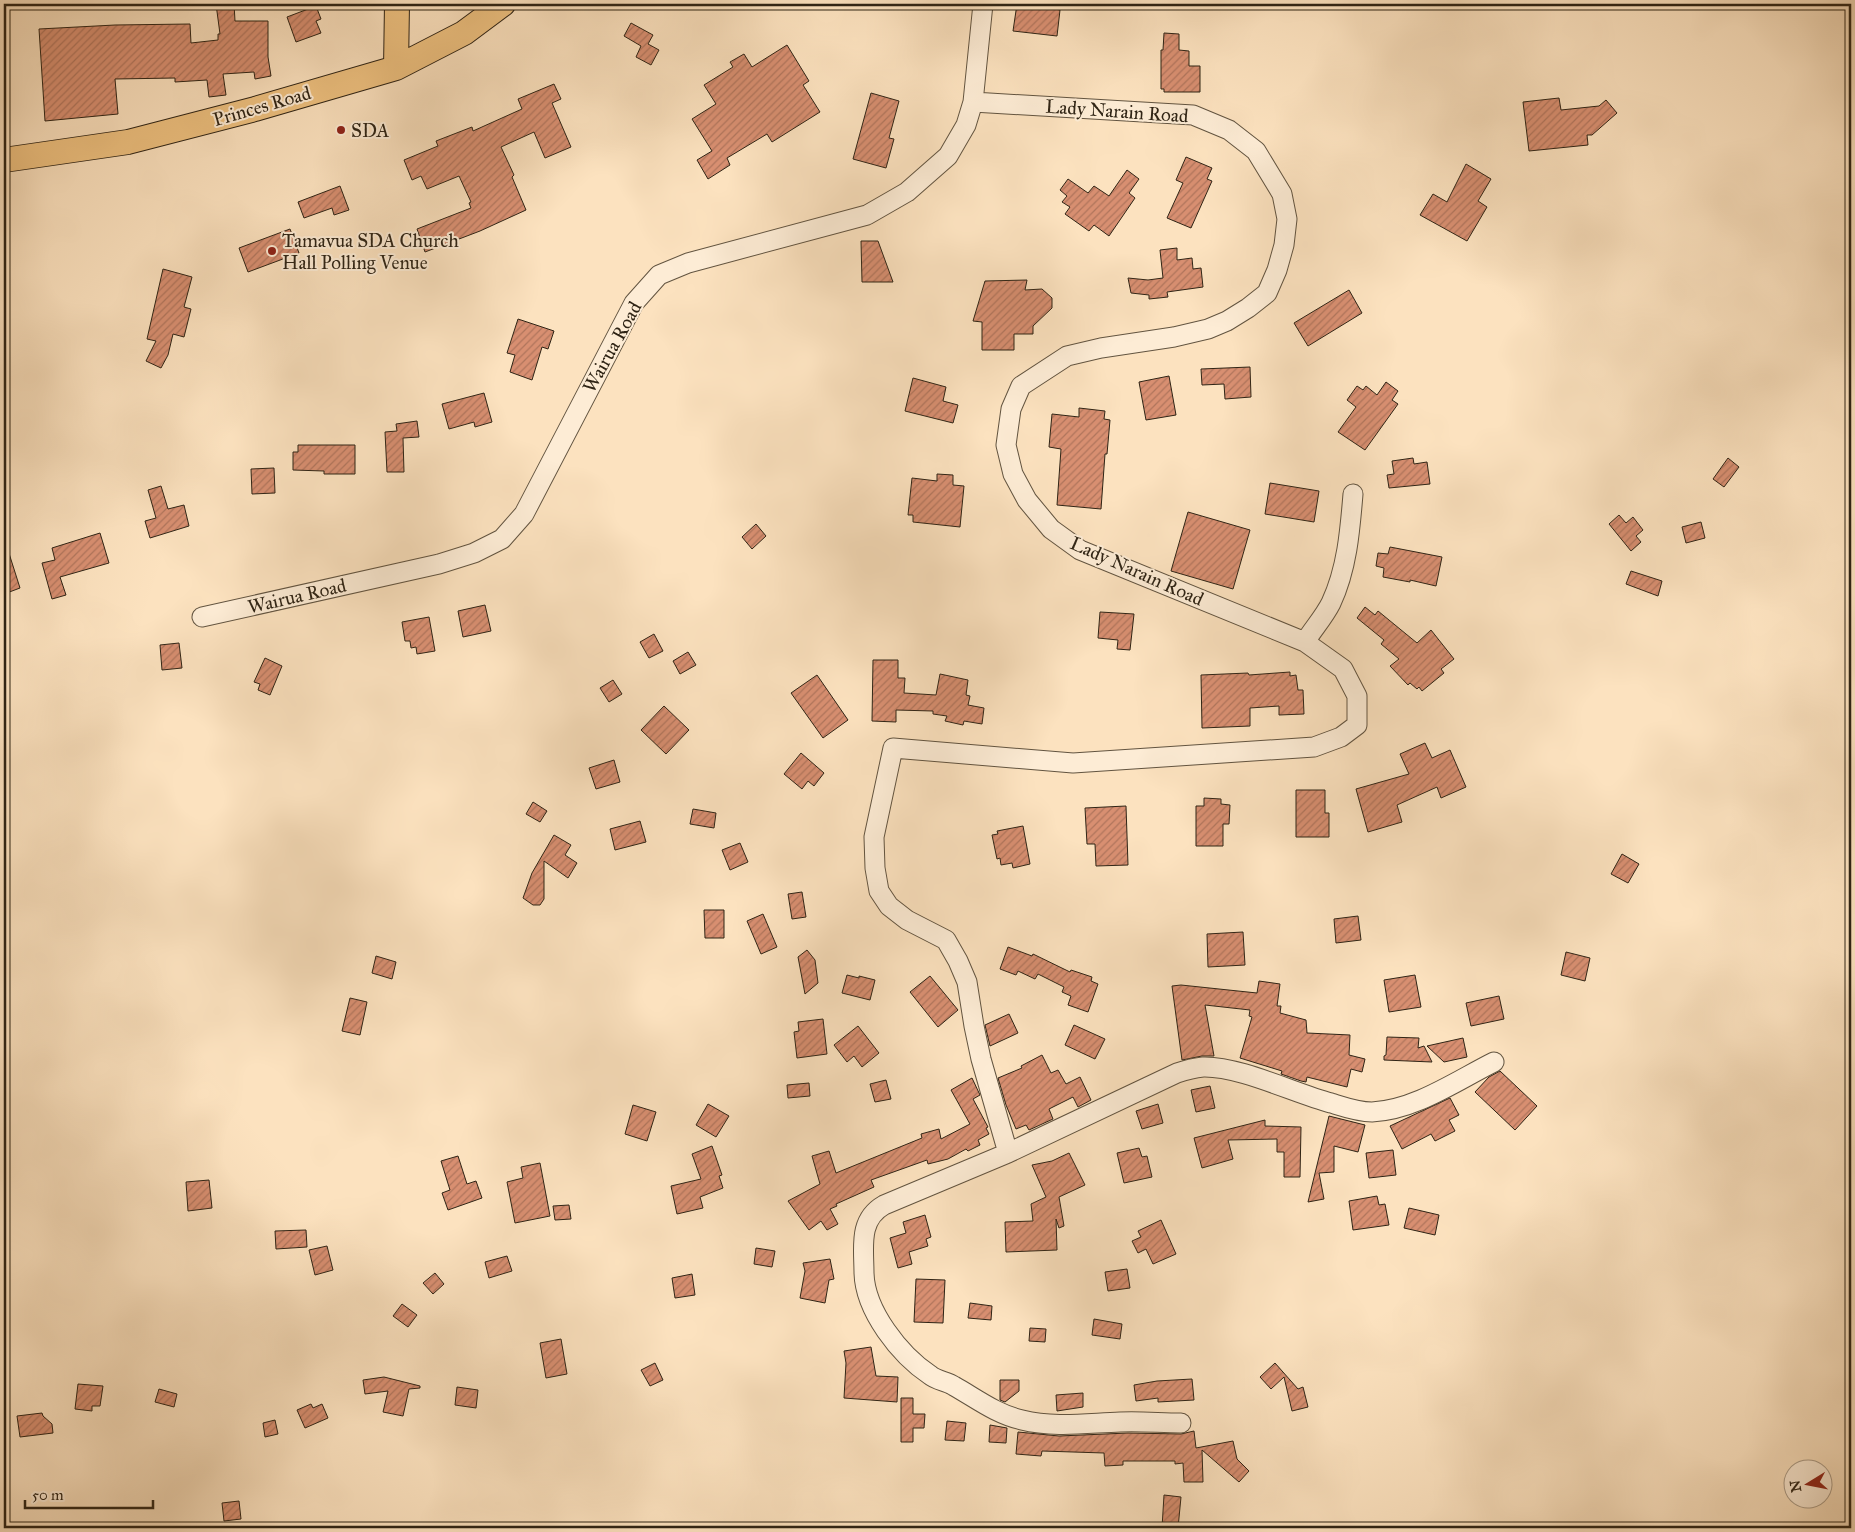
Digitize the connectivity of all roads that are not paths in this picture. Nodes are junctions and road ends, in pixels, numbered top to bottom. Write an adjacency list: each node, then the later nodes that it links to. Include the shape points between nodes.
1 (397, 4): 4 (main road)
2 (503, 4): 4 (main road, Princes Road, via 464,33)
3 (983, 4): 5 (street, Wairua Road)
4 (396, 68): 6 (main road, Princes Road, via 128,142)
5 (973, 102): 8 (street, Wairua Road, via 966,125 948,156 907,192 867,215 688,263 660,275 634,303 524,514 502,539 474,553 439,564); 9 (street, Lady Narain Road, via 1193,115 1229,130 1256,151 1269,170 1282,194 1287,219 1284,245 1267,293 1227,321 1208,329 1067,356 1021,386 1011,409 1006,445 1013,474 1027,500 1051,529 1080,550)
6 (4, 160)
7 (1353, 494): 9 (street, via 1348,543 1339,583 1330,606)
8 (202, 617)
9 (1305, 642): 11 (street, Lady Narain Road, via 1343,668 1357,696 1357,725 1341,737 1314,746 1073,763 893,748 874,837 880,891 889,906 907,920 946,940 958,961 967,982 981,1059)
10 (1494, 1062): 11 (street, via 1406,1106 1371,1112 1354,1110 1250,1076 1214,1068 1190,1069)
11 (1008, 1153): 12 (street, via 884,1205 867,1221 863,1239 864,1282 875,1312 891,1339 932,1377 953,1385 992,1410 1022,1420 1056,1425)
12 (1181, 1423)

